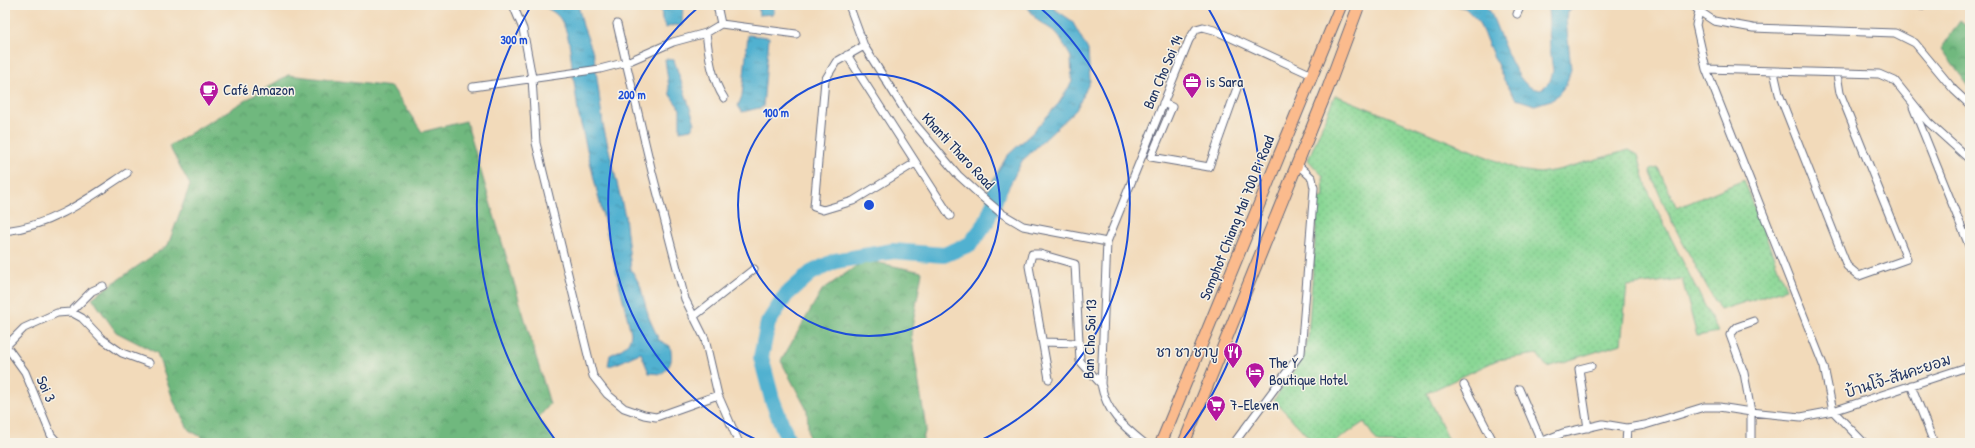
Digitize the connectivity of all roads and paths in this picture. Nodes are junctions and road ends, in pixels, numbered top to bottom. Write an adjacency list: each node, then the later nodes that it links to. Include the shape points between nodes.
1 (513, 5): 21 (street, via 522,29)
2 (717, 5): 11 (street)
3 (849, 5): 14 (street, Khanti Tharo Road)
4 (1341, 5): 20 (main road, Somphot Chiang Mai 700 Pi Road)
5 (1359, 5): 30 (main road)
6 (1522, 5): 9 (street)
7 (1693, 5): 8 (street)
8 (1699, 12): 17 (street, via 1696,25); 27 (street, via 1714,20 1753,28 1895,33 1915,43 1954,90)
9 (1517, 14)
10 (617, 24): 16 (street)
11 (721, 24): 12 (street); 13 (street)
12 (706, 33): 16 (street, via 673,42); 25 (street, via 717,87)
13 (796, 34)
14 (864, 46): 15 (street); 34 (street, Khanti Tharo Road, via 909,117 958,175 1001,213 1023,226)
15 (848, 55): 29 (street); 29 (street, via 836,62 825,80 814,207 823,210 853,201)
16 (627, 62): 21 (street, via 600,69); 39 (street, via 652,172 685,299)
17 (1706, 69): 18 (street); 53 (street, via 1824,367)
18 (1774, 72): 19 (street); 19 (street, via 1779,94 1847,266 1859,276 1907,259 1840,93)
19 (1837, 74): 24 (street, via 1879,74 1895,81)
20 (1312, 75): 26 (street, Ban Cho Soi 14, via 1203,27 1196,29 1189,40); 61 (main road, Somphot Chiang Mai 700 Pi Road)
21 (532, 78): 22 (street); 52 (street, via 536,143 593,376 607,394 624,408 644,415 656,416)
22 (473, 87)
23 (1237, 88): 26 (street, via 1209,167 1151,157 1172,106)
24 (1910, 97): 28 (street, via 1928,122); 35 (street)
25 (724, 98)
26 (1163, 103): 34 (street, Ban Cho Soi 14)
27 (1970, 105)
28 (1970, 160)
29 (915, 163): 32 (street)
30 (1297, 164): 62 (main road); 63 (street, via 1312,178 1314,188 1301,353)
31 (128, 173): 33 (street, via 54,218 29,227)
32 (950, 216)
33 (5, 231)
34 (1107, 242): 48 (street, Ban Cho Soi 13)
35 (1970, 248)
36 (754, 269): 39 (street)
37 (103, 286): 38 (street, via 92,291)
38 (71, 312): 43 (street, via 57,313 24,328); 44 (street, via 82,318 102,339 122,353)
39 (693, 317): 52 (street, via 705,339)
40 (1754, 321): 54 (street, via 1737,327 1730,335 1744,373)
41 (1042, 342): 42 (street); 42 (street, via 1029,266 1032,254 1075,264); 47 (street)
42 (1079, 343): 48 (street, via 1080,361)
43 (6, 347): 58 (street, Soi 3, via 25,372 51,435)
44 (149, 363)
45 (1591, 366): 55 (street, via 1579,369)
46 (1970, 366): 50 (street, บ้านโจ้-สันคะยอม)
47 (1049, 379)
48 (1101, 384): 60 (street, Ban Cho Soi 13, via 1109,409 1116,420)
49 (1464, 385): 64 (street)
50 (1911, 385): 53 (street, บ้านโจ้-สันคะยอม); 57 (street)
51 (1519, 389): 65 (street)
52 (718, 395): 59 (street)
53 (1833, 411): 54 (street, บ้านโจ้-สันคะยอม, via 1801,417); 68 (street)
54 (1751, 412): 56 (street, บ้านโจ้-สันคะยอม, via 1704,407); 67 (street)
55 (1588, 428): 56 (street, บ้านโจ้-สันคะยอม, via 1603,424); 65 (street, บ้านโจ้-สันคะยอม, via 1563,433)
56 (1627, 428): 66 (street)
57 (1932, 438)
58 (58, 443)
59 (739, 443)
60 (1144, 443)
61 (1161, 443)
62 (1184, 443)
63 (1234, 443)
64 (1494, 443)
65 (1541, 443)
66 (1626, 443)
67 (1751, 443)
68 (1864, 443)

